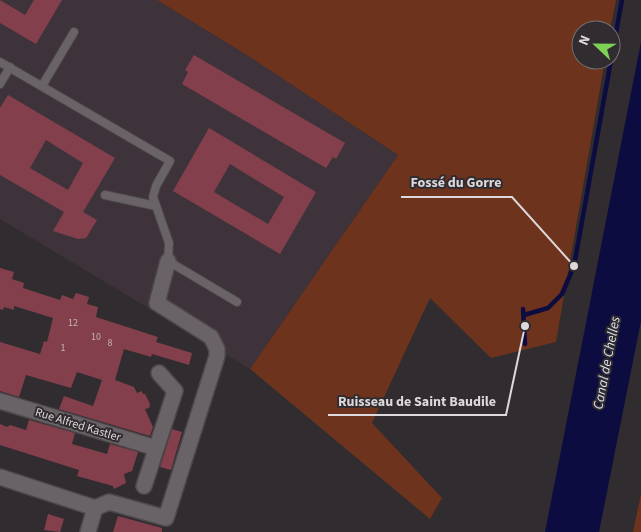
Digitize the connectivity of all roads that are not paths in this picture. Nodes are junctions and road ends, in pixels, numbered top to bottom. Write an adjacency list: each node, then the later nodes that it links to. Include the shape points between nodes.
1 (74, 32): 5 (lane)
2 (0, 62): 3 (lane)
3 (10, 67): 4 (lane); 5 (lane)
4 (0, 84)
5 (42, 86): 7 (lane, via 170,161 156,186 153,197)
6 (105, 195): 7 (lane)
7 (156, 206): 8 (lane, via 168,243)
8 (168, 261): 9 (lane); 15 (street, via 157,303 212,337 217,356 166,518 109,502)
9 (237, 302)
10 (159, 374): 12 (street, via 175,391)
11 (0, 401): 12 (street, Rue Alfred Kastler)
12 (156, 448): 14 (street)
13 (0, 477): 15 (street)
14 (144, 486)
15 (95, 508): 16 (street)
16 (88, 532)

